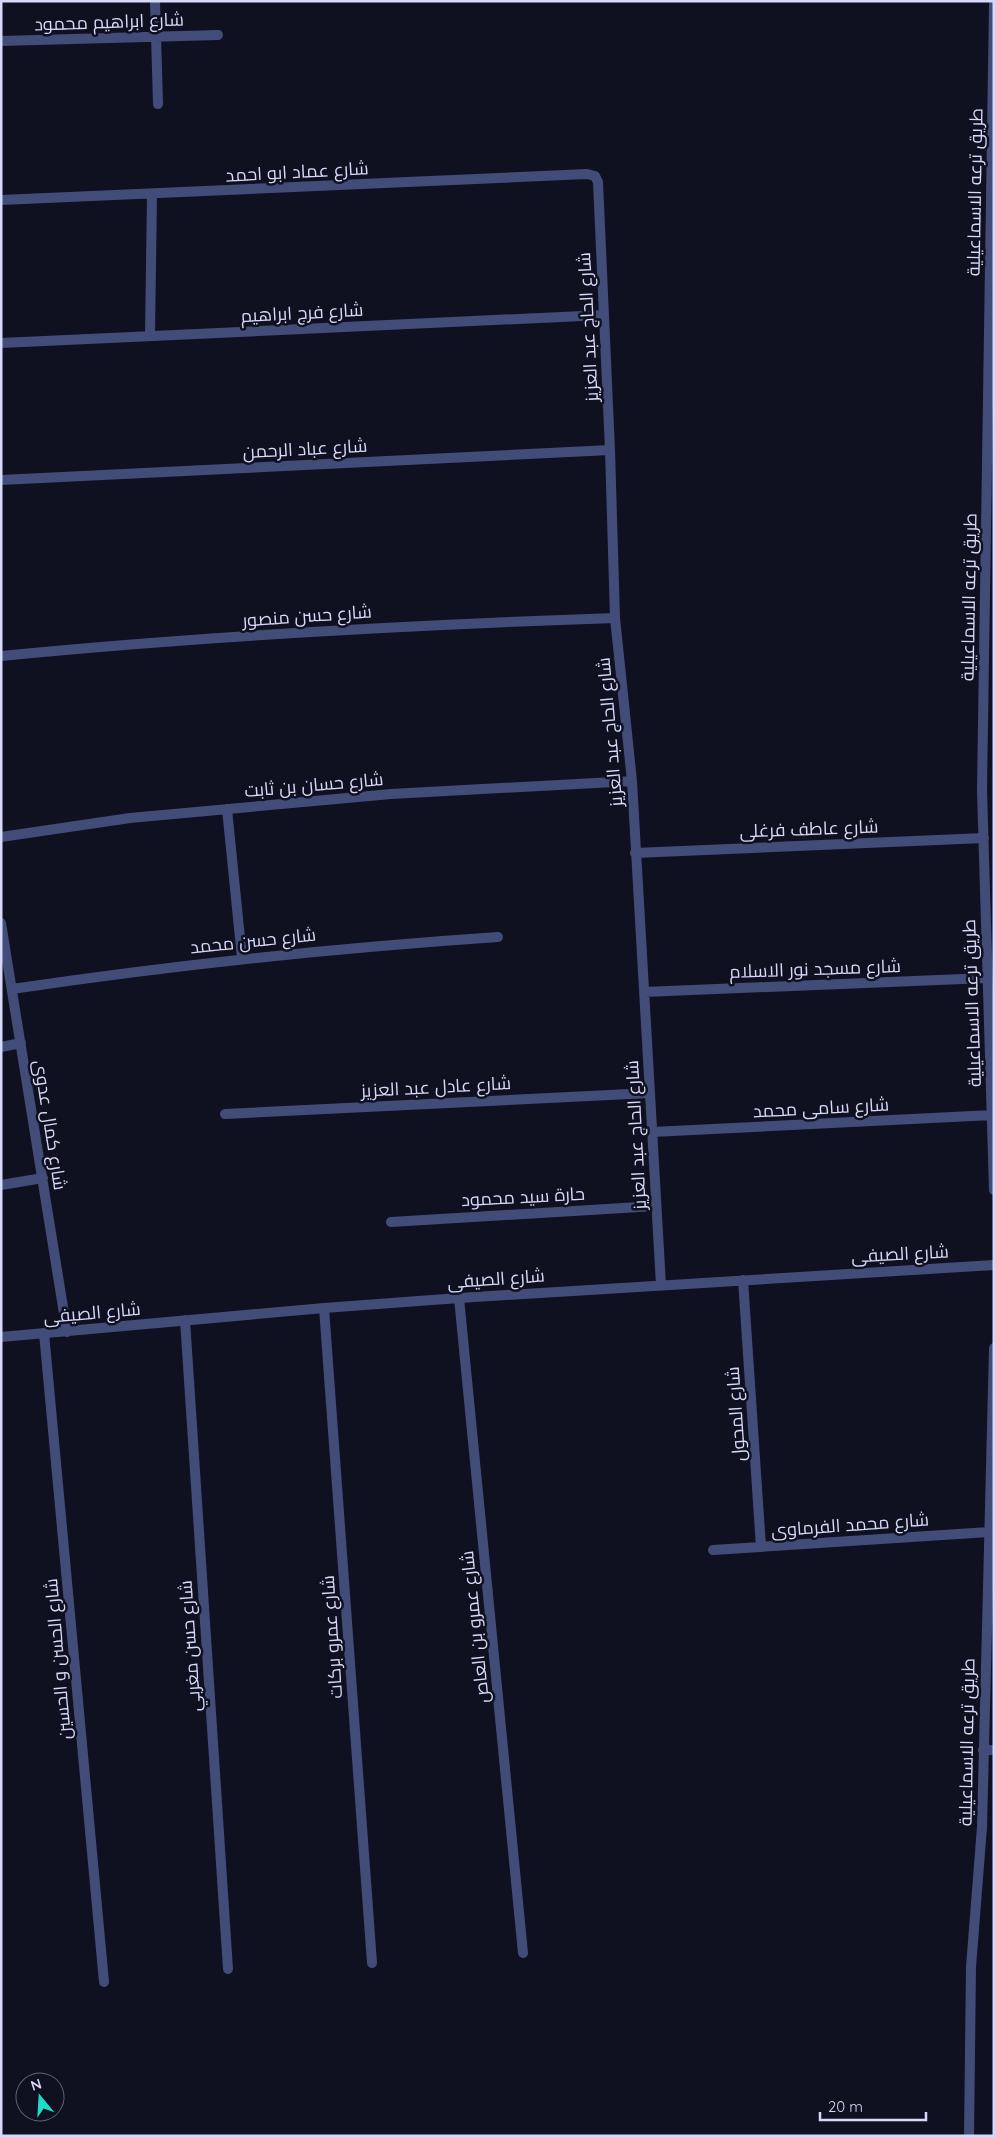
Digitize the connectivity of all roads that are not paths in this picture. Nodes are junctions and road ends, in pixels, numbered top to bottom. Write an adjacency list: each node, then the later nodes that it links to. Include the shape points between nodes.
1 (154, 1): 4 (street)
2 (994, 4): 10 (street, طريق ترعه الاسماعيلية)
3 (218, 35): 4 (street, شارع ابراهيم محمود)
4 (156, 37): 5 (street, شارع ابراهيم محمود); 6 (street)
5 (1, 41)
6 (158, 104)
7 (594, 176): 8 (street, شارع عماد ابو احمد); 11 (street, شارع الحاج عبد العزيز, via 598,182)
8 (152, 195): 9 (street, شارع عماد ابو احمد); 12 (street)
9 (1, 200)
10 (992, 223): 21 (street, طريق ترعه الاسماعيلية, via 982,790)
11 (604, 314): 12 (street, شارع فرج ابراهيم); 14 (street, شارع الحاج عبد العزيز)
12 (150, 336): 13 (street, شارع فرج ابراهيم)
13 (1, 343)
14 (610, 450): 15 (street, شارع عباد الرحمن); 16 (street, شارع الحاج عبد العزيز)
15 (1, 480)
16 (615, 618): 17 (street, شارع حسن منصور, via 292,632); 18 (street, شارع الحاج عبد العزيز)
17 (1, 656)
18 (632, 781): 19 (street, شارع حسان بن ثابت, via 391,794); 22 (street, شارع الحاج عبد العزيز)
19 (227, 809): 20 (street, شارع حسان بن ثابت, via 130,818); 25 (street)
20 (1, 837)
21 (984, 838): 22 (street, شارع عاطف فرغلى); 26 (street, طريق ترعه الاسماعيلية)
22 (635, 853): 28 (street, شارع الحاج عبد العزيز)
23 (1, 924): 27 (street, شارع كمال عدوى)
24 (498, 937): 25 (street, شارع حسن محمد)
25 (242, 958): 27 (street, شارع حسن محمد)
26 (987, 978): 28 (street, شارع مسجد نور الاسلام); 33 (street, طريق ترعه الاسماعيلية)
27 (12, 989): 29 (street, شارع كمال عدوى)
28 (644, 992): 31 (street, شارع الحاج عبد العزيز)
29 (21, 1043): 30 (street); 35 (street, شارع كمال عدوى)
30 (1, 1047)
31 (650, 1093): 32 (street, شارع عادل عبد العزيز); 34 (street, شارع الحاج عبد العزيز)
32 (225, 1114)
33 (992, 1115): 34 (street, شارع سامى محمد); 37 (street, طريق ترعه الاسماعيلية)
34 (652, 1132): 38 (street, شارع الحاج عبد العزيز)
35 (43, 1178): 36 (street); 46 (street, شارع كمال عدوى)
36 (1, 1185)
37 (994, 1190)
38 (656, 1206): 39 (street, حارة سيد محمود); 42 (street, شارع الحاج عبد العزيز)
39 (391, 1222)
40 (994, 1265): 41 (street, شارع الصيفى)
41 (743, 1280): 42 (street, شارع الصيفى); 51 (street, شارع المحول)
42 (661, 1285): 43 (street, شارع الصيفى)
43 (459, 1298): 44 (street, شارع الصيفى); 54 (street, شارع عمرو بن العاص)
44 (324, 1308): 45 (street, شارع الصيفى); 55 (street, شارع عمرو بركات)
45 (185, 1320): 46 (street, شارع الصيفى); 56 (street, شارع حسن مغربي)
46 (67, 1332): 47 (street, شارع الصيفى)
47 (44, 1333): 48 (street, شارع الصيفى); 57 (street, شارع الحسن و الحسين)
48 (1, 1337)
49 (994, 1348): 50 (street, طريق ترعه الاسماعيلية)
50 (989, 1532): 51 (street, شارع محمد الفرماوى); 53 (street, طريق ترعه الاسماعيلية)
51 (761, 1547): 52 (street, شارع محمد الفرماوى)
52 (713, 1550)
53 (988, 1750): 58 (street, طريق ترعه الاسماعيلية, via 971,1967)
54 (523, 1953)
55 (372, 1963)
56 (228, 1969)
57 (104, 1982)
58 (969, 2136)

